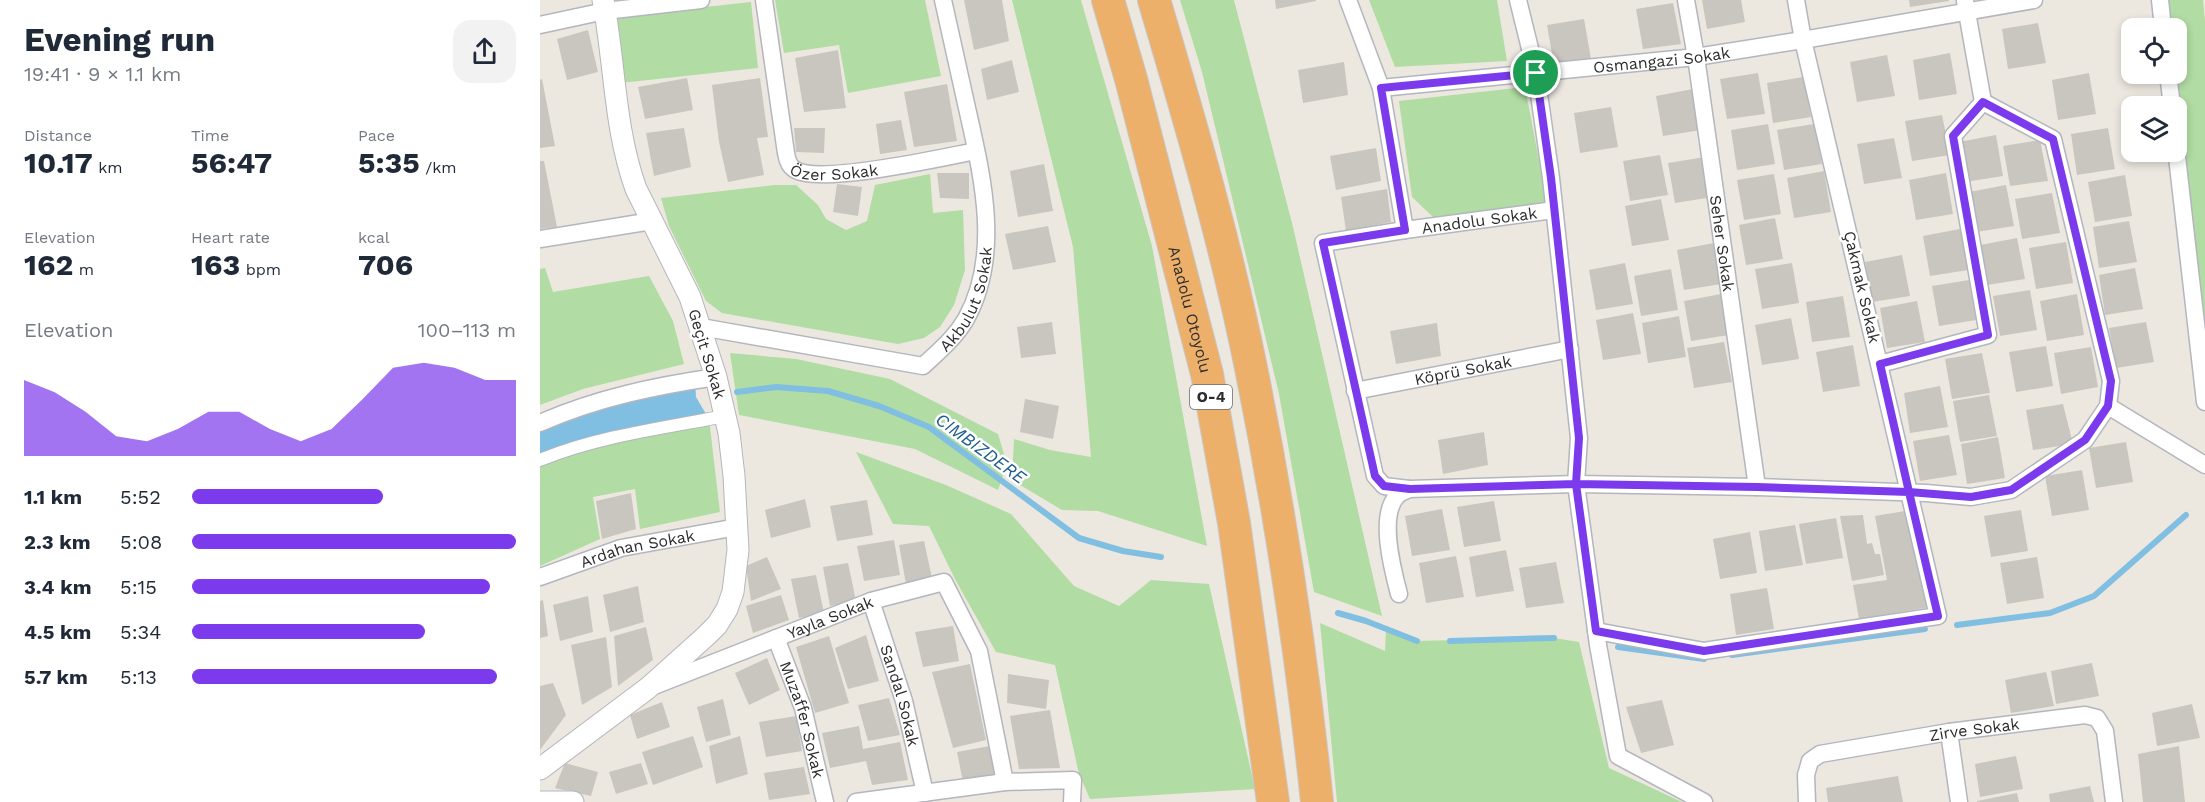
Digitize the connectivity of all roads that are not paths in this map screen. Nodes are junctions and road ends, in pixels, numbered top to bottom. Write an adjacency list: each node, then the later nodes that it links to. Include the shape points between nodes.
1 (701, 0): 12 (street)
2 (764, 0): 21 (street, Özer Sokak, via 786,153 794,170 826,175 855,172)
3 (943, 0): 21 (street, Akbulut Sokak)
4 (1108, 0): 58 (highway, Anadolu Otoyolu / O-4, via 1207,374 1234,523)
5 (1154, 0): 59 (highway, O-4, via 1220,236 1251,366 1281,532)
6 (1348, 0): 19 (street)
7 (1518, 0): 18 (street)
8 (1686, 0): 17 (street, Seher Sokak)
9 (1796, 0): 16 (street, Çakmak Sokak)
10 (2034, 0): 13 (street, Osmangazi Sokak)
11 (2160, 0): 14 (street)
12 (604, 5): 15 (street); 24 (street, Geçit Sokak, via 623,144 636,189)
13 (1966, 6): 16 (street, Osmangazi Sokak); 20 (street)
14 (2162, 18)
15 (540, 25)
16 (1803, 40): 17 (street, Osmangazi Sokak); 29 (street, Çakmak Sokak)
17 (1696, 57): 18 (street, Osmangazi Sokak); 39 (street, Seher Sokak)
18 (1536, 73): 19 (street, Osmangazi Sokak); 23 (street)
19 (1381, 88): 25 (street, Anadolu Sokak)
20 (1983, 102): 29 (street, via 1953,136 1988,335); 33 (street, via 2053,139 2111,381)
21 (976, 151): 27 (street, Akbulut Sokak, via 986,204 982,275 976,296 954,337 923,366)
22 (2178, 162): 32 (street)
23 (1554, 210): 25 (street, Anadolu Sokak); 28 (street)
24 (652, 221): 26 (street); 27 (street, Geçit Sokak)
25 (1405, 230): 31 (street, via 1323,243)
26 (540, 239)
27 (701, 327): 30 (street, Geçit Sokak)
28 (1569, 349): 31 (street, Köprü Sokak); 38 (street, via 1579,438)
29 (1880, 364): 41 (street, Çakmak Sokak)
30 (716, 377): 34 (street, Geçit Sokak); 35 (street, via 607,398)
31 (1355, 391): 40 (street, via 1375,476 1384,486)
32 (2205, 402)
33 (2108, 406): 37 (street); 41 (street, via 2085,440 2011,490 1971,497)
34 (725, 416): 36 (street, via 603,440); 42 (street, Geçit Sokak)
35 (540, 423)
36 (540, 460)
37 (2205, 465)
38 (1576, 484): 39 (street); 40 (street); 47 (street)
39 (1757, 487): 41 (street)
40 (1410, 489): 44 (street, via 1396,496 1388,517 1389,552)
41 (1909, 492): 47 (street, Çakmak Sokak, via 1938,616 1704,651)
42 (737, 527): 43 (street, Ardahan Sokak, via 621,548); 48 (street, Geçit Sokak, via 736,572 727,609 707,635)
43 (540, 577)
44 (1398, 594)
45 (871, 601): 46 (street, Yayla Sokak); 51 (street, Yayla Sokak, via 944,582 979,651); 52 (street, Sandal Sokak, via 904,701)
46 (776, 638): 48 (street, Yayla Sokak); 55 (street, Muzaffer Sokak, via 803,708)
47 (1597, 638): 60 (street, via 1618,756)
48 (648, 688): 50 (street, Yayla Sokak)
49 (1949, 732): 61 (street, Zirve Sokak, via 1820,754 1810,761 1806,775); 62 (street); 63 (street, Zirve Sokak, via 2085,715 2097,718 2105,731)
50 (540, 769)
51 (1005, 782): 52 (street); 57 (street, via 1073,780)
52 (925, 793): 56 (street)
53 (540, 802): 54 (street)
54 (573, 802)
55 (825, 802)
56 (856, 802)
57 (1072, 802)
58 (1273, 802)
59 (1317, 802)
60 (1704, 802)
61 (1807, 802)
62 (1959, 802)
63 (2114, 802)

